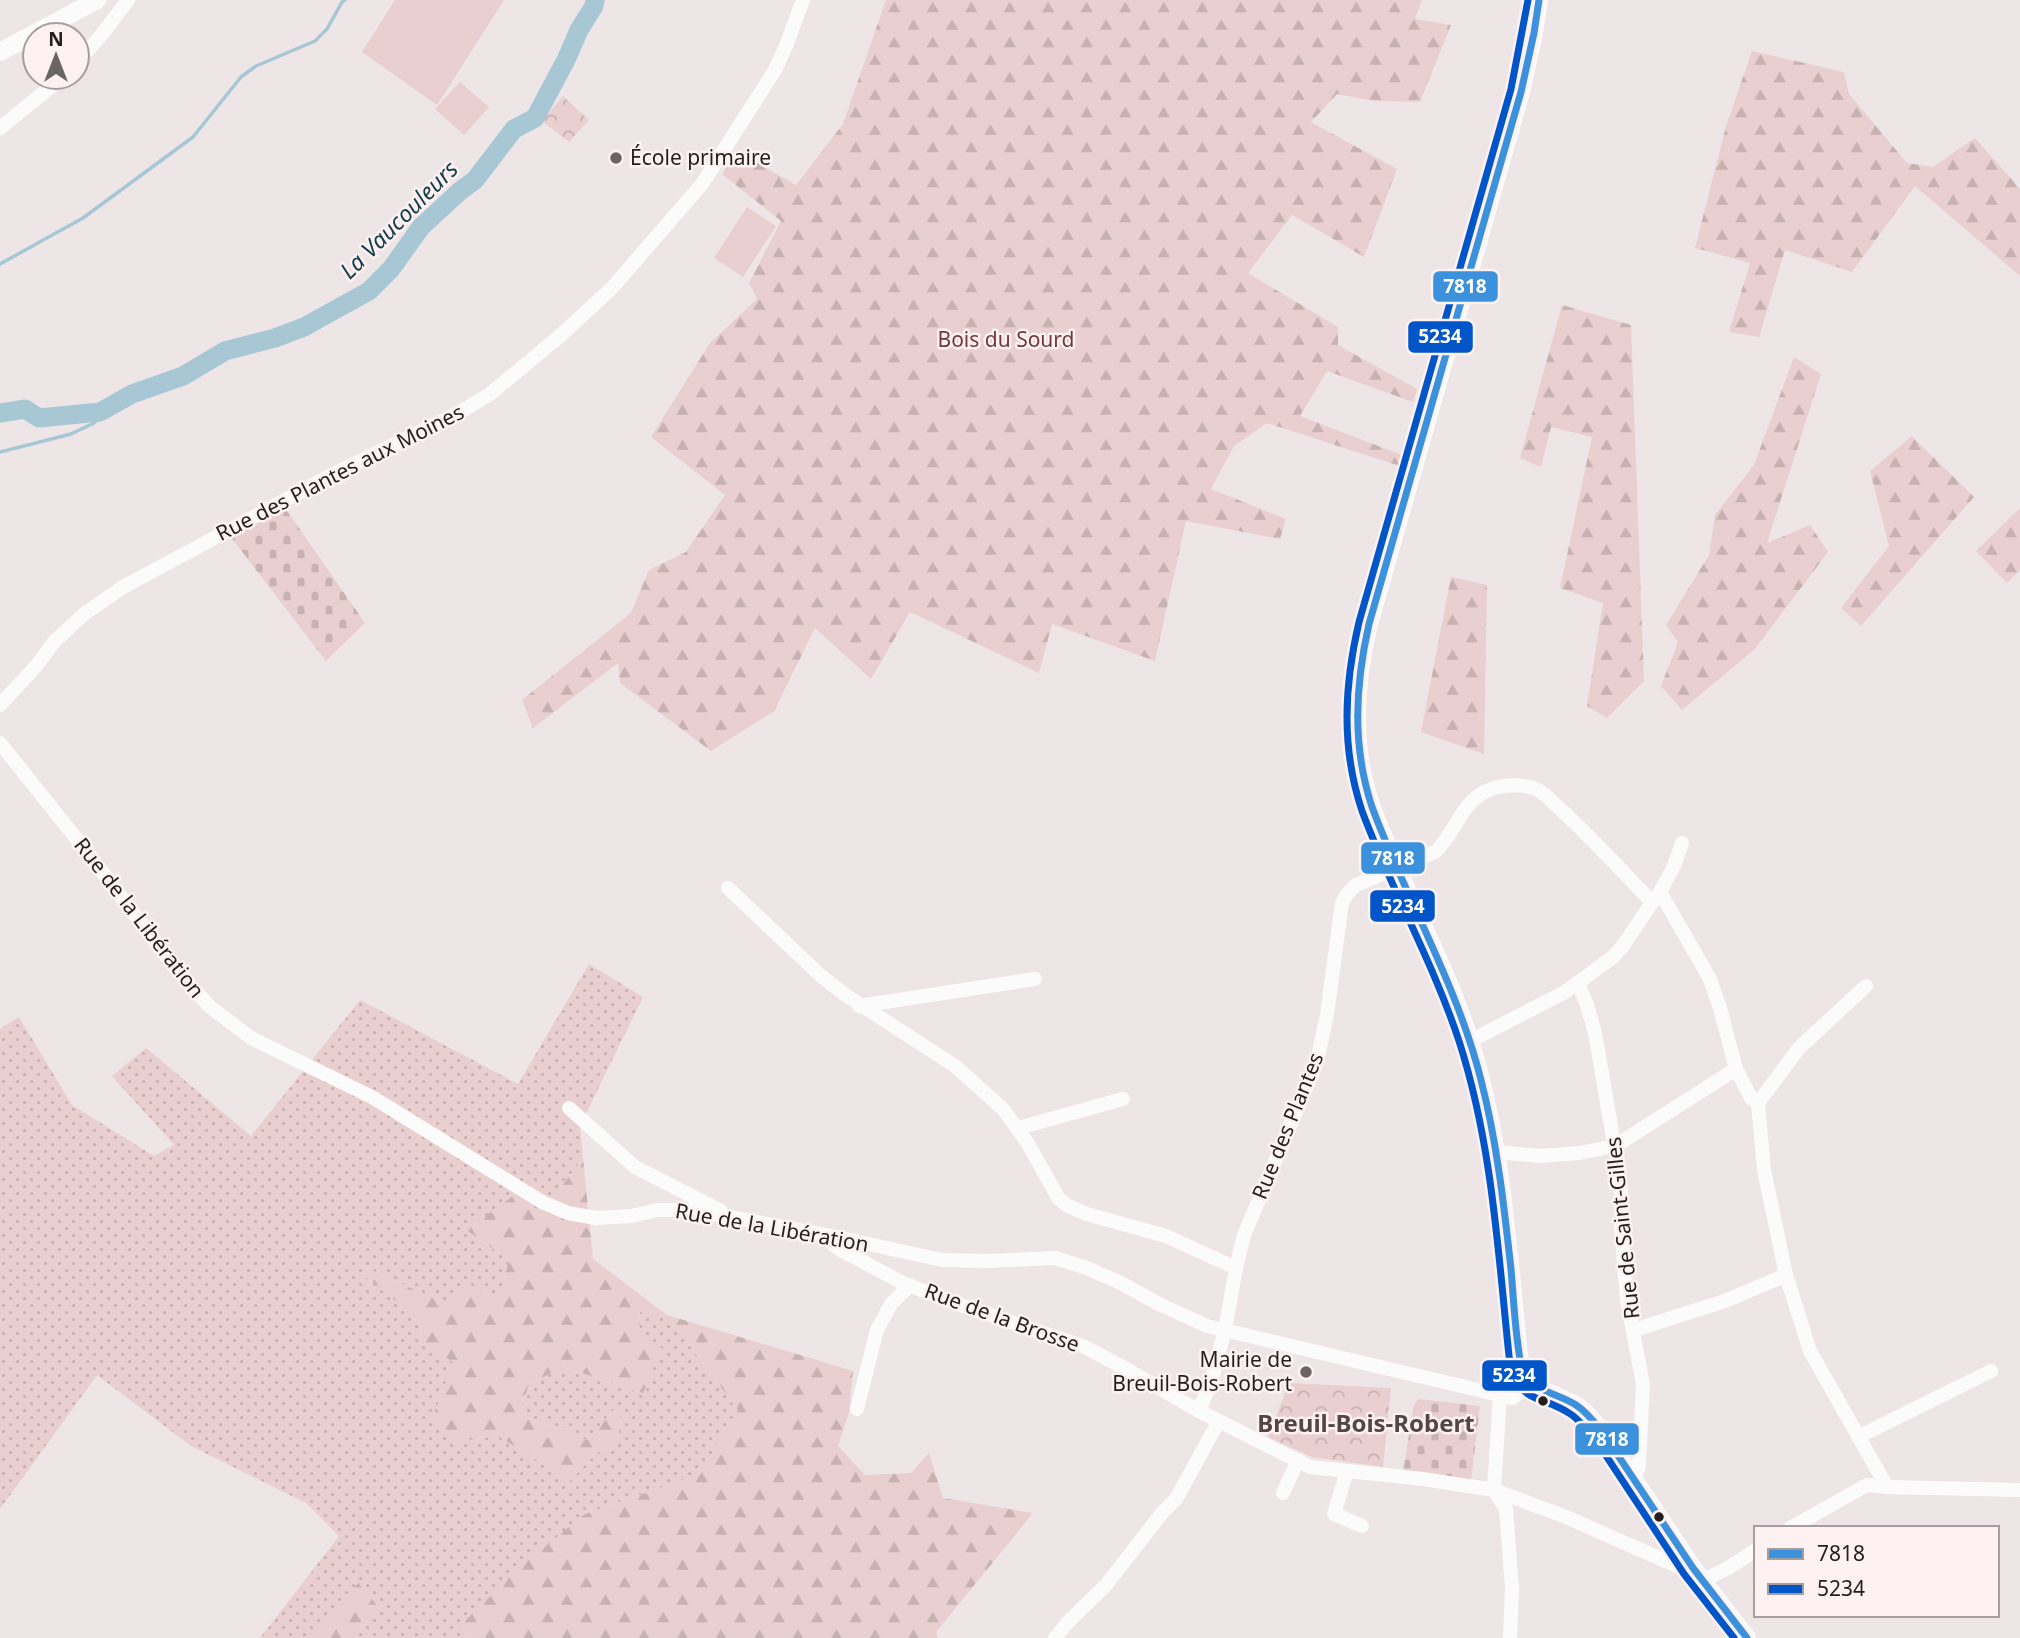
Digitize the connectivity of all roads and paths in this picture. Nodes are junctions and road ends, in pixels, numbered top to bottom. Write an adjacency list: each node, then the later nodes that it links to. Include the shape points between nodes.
1 (97, 0): 6 (main road)
2 (128, 0): 5 (street)
3 (803, 0): 9 (street, Rue des Plantes aux Moines, via 775,70 702,184 612,288 561,335 491,394 123,587 61,636)
4 (1539, 0): 12 (main road, via 1521,92 1369,624 1359,673 1358,742 1364,780)
5 (91, 47)
6 (0, 52)
7 (46, 91): 8 (street)
8 (0, 128)
9 (0, 705)
10 (0, 743): 27 (street, Rue de la Libération, via 176,969 209,1006 251,1038 372,1097 542,1202 568,1213 596,1218 693,1210)
11 (1682, 843): 14 (street)
12 (1397, 867): 14 (street, Rue des Plantes, via 1446,843 1480,794 1499,786 1527,787 1535,788); 19 (main road); 29 (street, Rue des Plantes, via 1356,885 1342,903 1317,1062 1244,1235)
13 (728, 888): 18 (street)
14 (1656, 897): 16 (street, via 1613,957); 20 (street, Rue des Plantes, via 1710,979)
15 (1035, 979): 18 (street)
16 (1578, 983): 19 (street); 25 (street, Rue de Saint-Gilles, via 1595,1033)
17 (1866, 986): 22 (street, via 1799,1048)
18 (859, 1006): 24 (street, via 955,1066)
19 (1470, 1041): 26 (main road)
20 (1736, 1069): 22 (street, Rue des Plantes); 25 (street)
21 (1123, 1099): 24 (street)
22 (1758, 1103): 30 (street, via 1764,1170)
23 (569, 1108): 27 (street, via 635,1167)
24 (1018, 1128): 29 (street, via 1059,1199 1068,1206 1166,1236)
25 (1615, 1146): 26 (street, via 1540,1156); 33 (street, Rue de Saint-Gilles, via 1627,1301)
26 (1496, 1152): 35 (main road, via 1520,1364)
27 (735, 1218): 28 (street, Rue de la Libération)
28 (820, 1234): 31 (street, Rue de la Brosse, via 839,1249); 32 (street, Rue de la Libération, via 942,1260 1055,1258)
29 (1236, 1268): 32 (street, Rue des Plantes)
30 (1786, 1275): 33 (street, via 1725,1301); 40 (street, via 1810,1351)
31 (909, 1285): 37 (street, via 891,1304 877,1330); 38 (street, Rue de la Brosse, via 1085,1348)
32 (1225, 1330): 36 (street, Rue de la Libération); 38 (street, Rue des Plantes)
33 (1634, 1330): 43 (street, Rue de Saint-Gilles, via 1643,1408 1639,1464)
34 (1991, 1371): 40 (street)
35 (1531, 1384): 36 (street, Rue de la Libération, via 1512,1398); 43 (main road, via 1588,1415)
36 (1500, 1394): 45 (street)
37 (856, 1409)
38 (1199, 1411): 39 (street, Rue de la Brosse)
39 (1219, 1421): 41 (street, Rue de la Brosse); 53 (street, via 1176,1499 1106,1585)
40 (1858, 1437): 44 (street)
41 (1297, 1460): 42 (street, Rue de la Brosse, via 1311,1467); 47 (street)
42 (1347, 1471): 45 (street, Rue de la Brosse); 48 (street, via 1334,1514)
43 (1632, 1475): 51 (main road)
44 (1887, 1488): 46 (street); 49 (street, via 1867,1485)
45 (1494, 1490): 51 (street, Rue de la Brosse, via 1677,1566); 54 (street, via 1506,1509 1512,1588)
46 (2020, 1490)
47 (1283, 1493)
48 (1362, 1526)
49 (1794, 1526)
50 (1754, 1551): 52 (street)
51 (1692, 1566): 52 (main road)
52 (1706, 1586): 55 (main road)
53 (1055, 1638)
54 (1510, 1638)
55 (1746, 1638)

